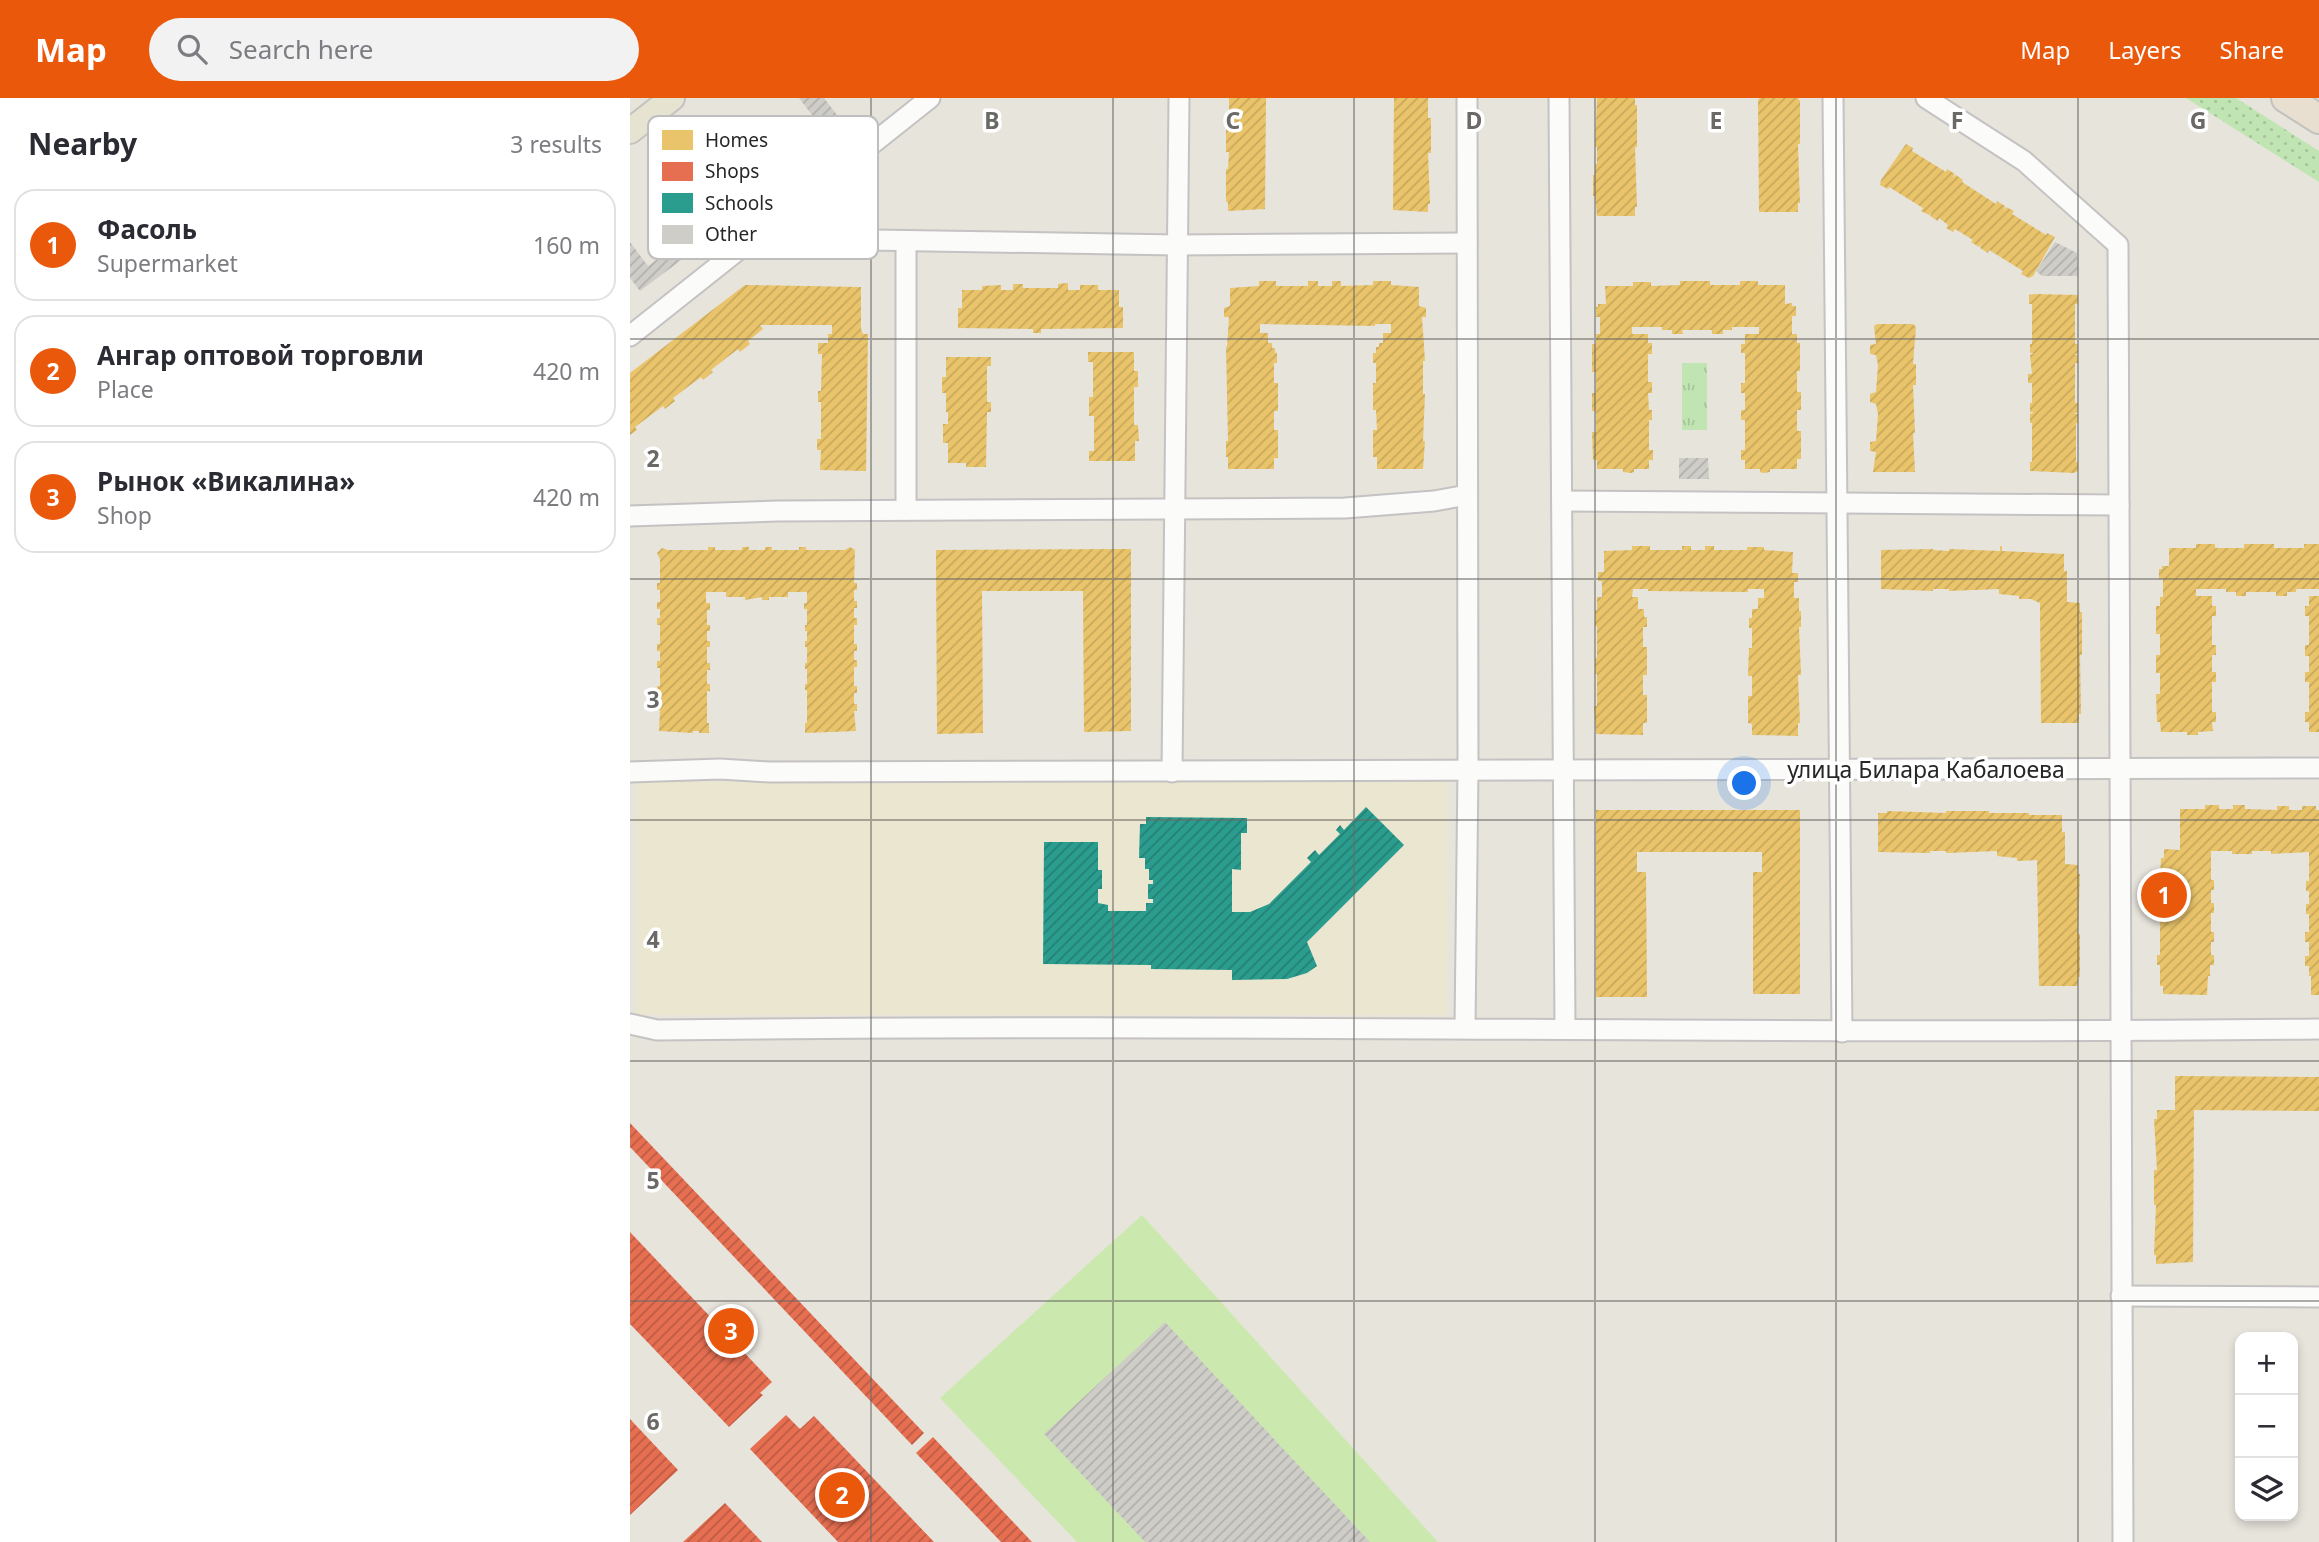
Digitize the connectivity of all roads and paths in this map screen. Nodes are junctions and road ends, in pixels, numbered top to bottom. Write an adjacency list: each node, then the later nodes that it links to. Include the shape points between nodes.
1 (672, 98): 9 (main road)
2 (930, 98): 13 (street)
3 (1179, 98): 17 (street)
4 (1467, 98): 16 (street)
5 (1559, 98): 21 (street)
6 (1833, 98): 22 (street)
7 (1926, 98): 23 (street, via 2024,160 2118,245)
8 (2286, 98): 11 (highway)
9 (649, 116)
10 (648, 117): 12 (main road)
11 (2319, 119)
12 (630, 131)
13 (878, 139)
14 (878, 240): 15 (street)
15 (906, 241): 17 (street); 25 (street)
16 (1467, 243): 17 (street); 20 (street)
17 (1177, 245): 24 (street)
18 (727, 259): 19 (street)
19 (630, 336)
20 (1467, 495): 24 (street, via 1345,508); 30 (street)
21 (1562, 501): 22 (street); 27 (street)
22 (1838, 503): 23 (street); 31 (street)
23 (2119, 505): 28 (street)
24 (1175, 508): 25 (street); 33 (street)
25 (906, 510): 26 (street)
26 (630, 516)
27 (1563, 768): 30 (street, улица Билара Кабалоева); 31 (street, улица Билара Кабалоева); 36 (street)
28 (2121, 768): 29 (street, улица Билара Кабалоева); 31 (street, улица Билара Кабалоева); 38 (street)
29 (2319, 768)
30 (1468, 769): 33 (street, улица Билара Кабалоева); 35 (street)
31 (1838, 771): 39 (street)
32 (630, 772): 33 (street, улица Билара Кабалоева)
33 (1172, 772)
34 (630, 1024): 35 (street, via 657,1030)
35 (1465, 1028): 36 (street)
36 (1565, 1029): 39 (street)
37 (2319, 1029): 38 (street)
38 (2122, 1030): 39 (street); 40 (street)
39 (1842, 1032)
40 (2121, 1296): 41 (street); 42 (street)
41 (2319, 1297)
42 (2123, 1542)

